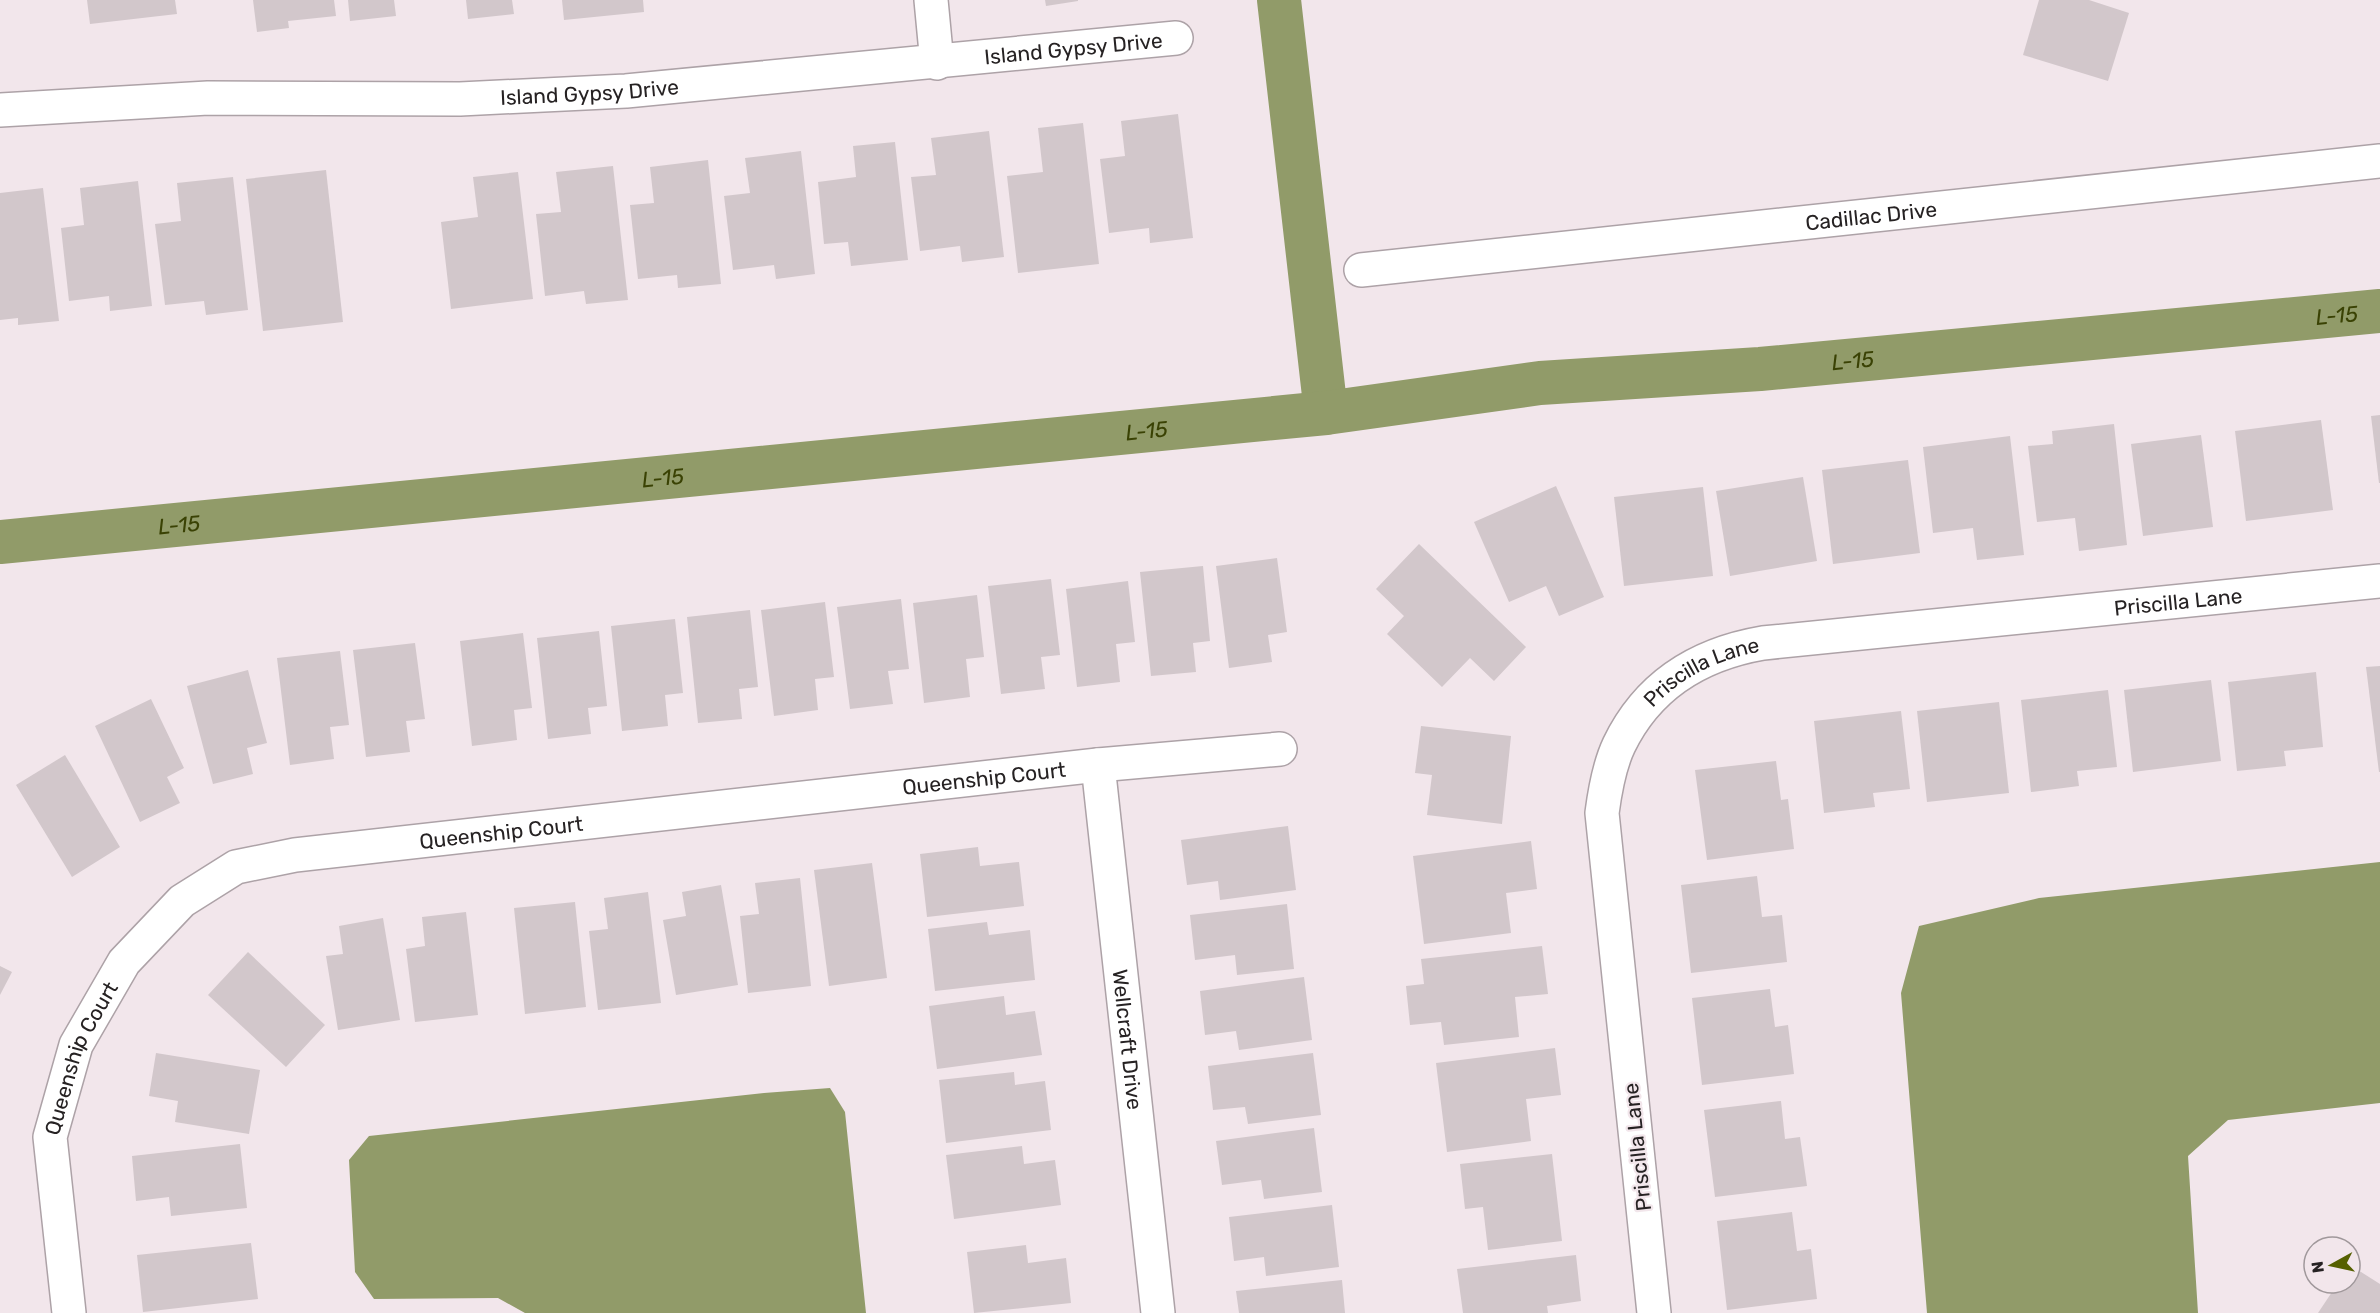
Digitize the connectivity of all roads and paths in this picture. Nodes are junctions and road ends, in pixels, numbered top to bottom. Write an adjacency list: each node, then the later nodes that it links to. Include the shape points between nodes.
1 (931, 0): 3 (street)
2 (1176, 38): 3 (street, Island Gypsy Drive)
3 (938, 63): 4 (street, Island Gypsy Drive, via 626,91 460,99 208,98)
4 (0, 110)
5 (2380, 161): 6 (street, Cadillac Drive)
6 (1361, 270)
7 (2380, 581): 12 (street, Priscilla Lane, via 1764,643 1733,648 1704,659 1677,675 1654,696 1618,747 1602,813)
8 (1280, 749): 9 (street, Queenship Court)
9 (1098, 765): 10 (street, Queenship Court, via 295,855 236,867 182,900 124,962 76,1045 50,1137); 11 (street, Wellcraft Drive)
10 (69, 1313)
11 (1158, 1313)
12 (1654, 1313)

